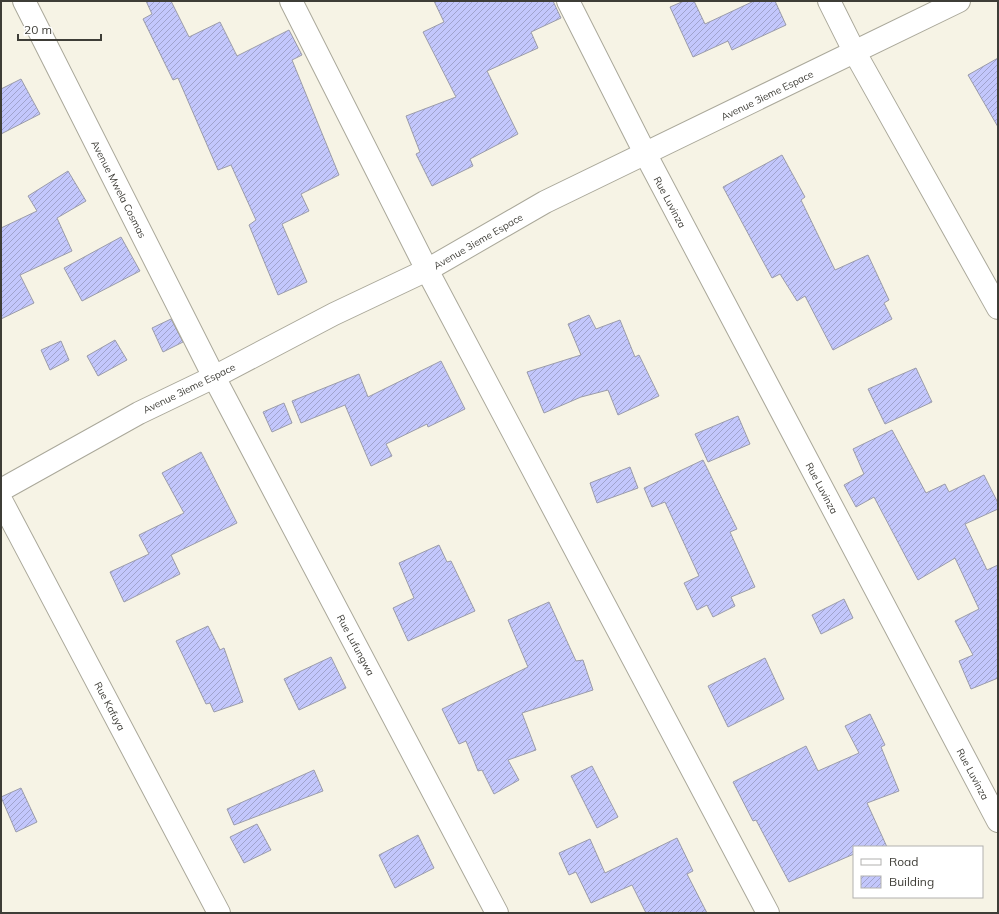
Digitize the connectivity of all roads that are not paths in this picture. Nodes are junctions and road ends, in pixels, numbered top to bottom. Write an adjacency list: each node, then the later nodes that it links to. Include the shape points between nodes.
1 (24, 1): 10 (street, Avenue Mwela Cosmas)
2 (291, 1): 8 (street)
3 (568, 1): 7 (street, Rue Luvinza)
4 (829, 1): 6 (street)
5 (959, 1): 6 (street, Avenue 3ieme Espace)
6 (854, 51): 7 (street, Avenue 3ieme Espace); 9 (street)
7 (646, 155): 8 (street, Avenue 3ieme Espace, via 545,202); 13 (street, Rue Luvinza)
8 (428, 270): 10 (street, Avenue 3ieme Espace, via 334,314); 16 (street)
9 (998, 308)
10 (214, 378): 11 (street, Avenue 3ieme Espace, via 139,413); 15 (street, Rue Lufungwa)
11 (1, 490)
12 (1, 500): 14 (street, Rue Kafuya)
13 (998, 821)
14 (219, 913)
15 (497, 913)
16 (768, 913)

